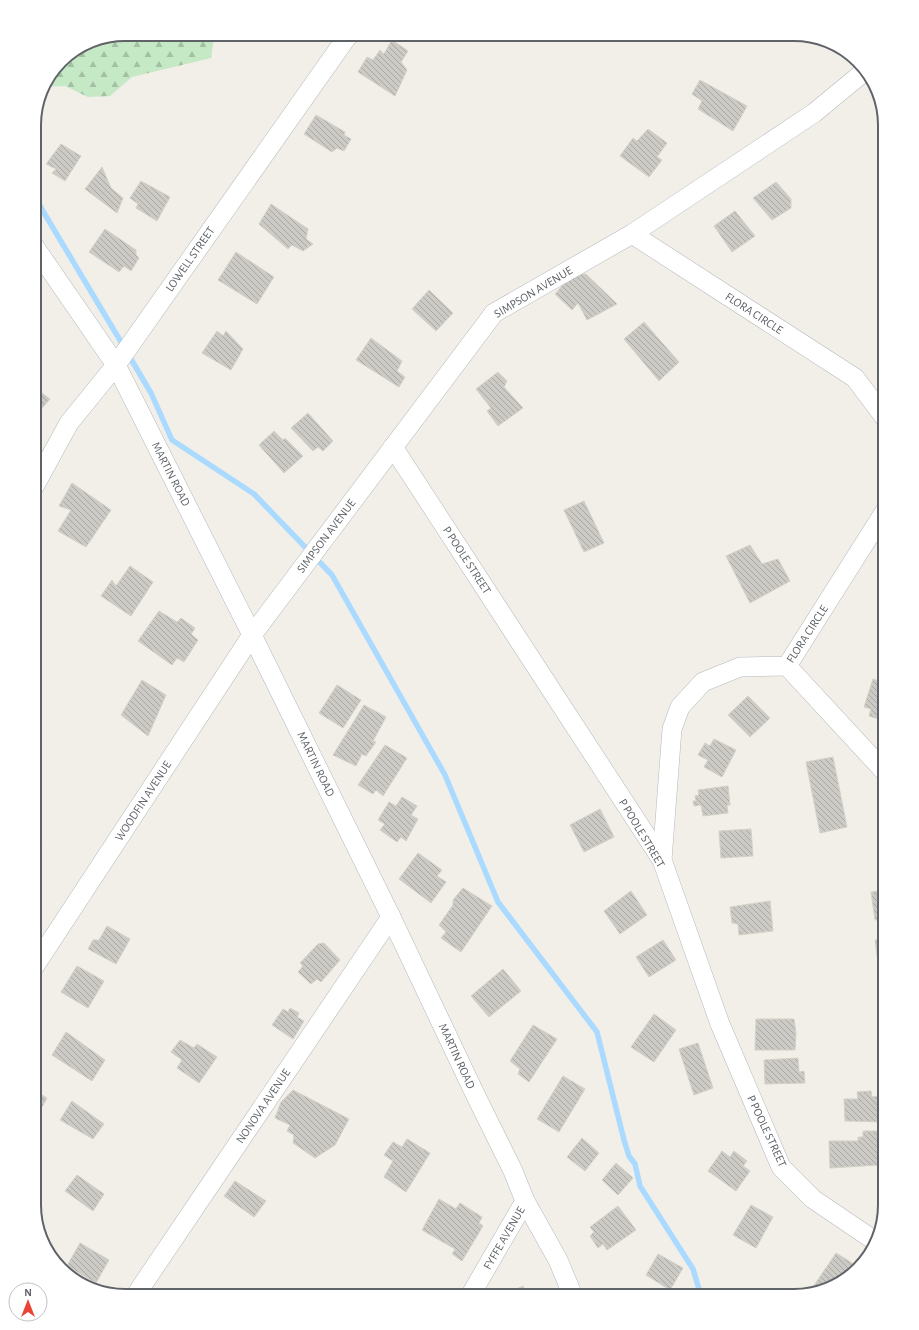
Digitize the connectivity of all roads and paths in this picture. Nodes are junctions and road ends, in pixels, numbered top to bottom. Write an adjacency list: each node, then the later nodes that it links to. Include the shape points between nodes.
1 (344, 41): 5 (street, LOWELL STREET)
2 (861, 74): 3 (street, SIMPSON AVENUE, via 814,113)
3 (632, 234): 6 (street, FLORA CIRCLE, via 855,378); 7 (street, SIMPSON AVENUE, via 494,313)
4 (41, 256): 5 (street, MARTIN ROAD)
5 (116, 365): 8 (street, LOWELL STREET, via 69,423); 10 (street, MARTIN ROAD)
6 (878, 409)
7 (394, 447): 10 (street, SIMPSON AVENUE); 13 (street, P POOLE STREET)
8 (41, 474)
9 (878, 522): 11 (street, FLORA CIRCLE)
10 (252, 635): 14 (street, MARTIN ROAD); 15 (street, WOODFIN AVENUE)
11 (787, 666): 12 (street); 13 (street, FLORA CIRCLE, via 740,667 703,682 680,707 672,729)
12 (878, 764)
13 (662, 860): 17 (street, P POOLE STREET, via 720,1024 781,1167 813,1198)
14 (391, 917): 16 (street, MARTIN ROAD); 18 (street, NONOVA AVENUE)
15 (41, 956)
16 (525, 1201): 19 (street, FYFFE AVENUE); 20 (street, MARTIN ROAD, via 558,1260)
17 (871, 1239)
18 (140, 1289)
19 (474, 1289)
20 (570, 1289)

